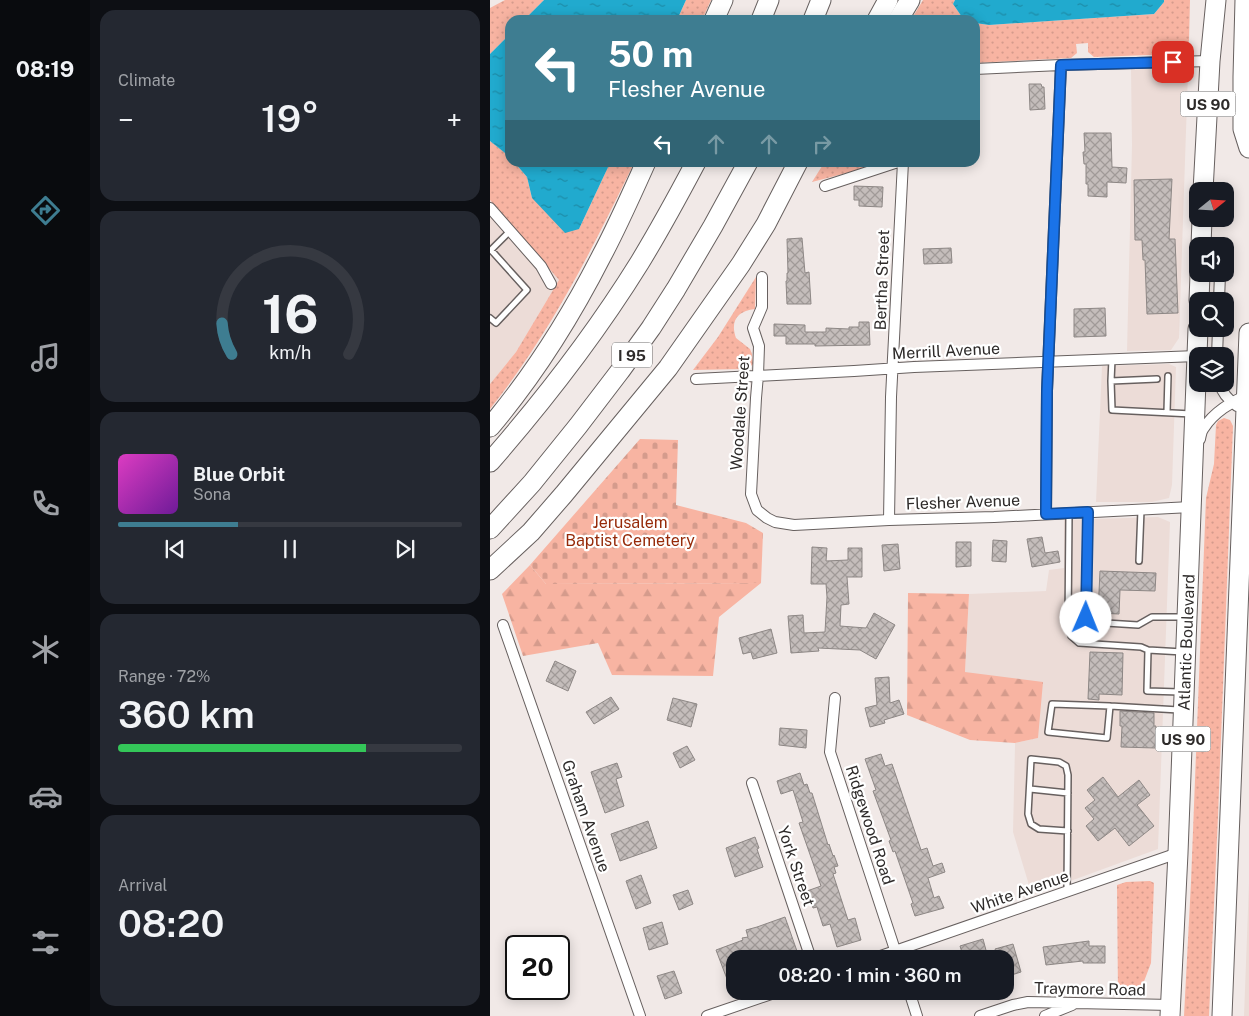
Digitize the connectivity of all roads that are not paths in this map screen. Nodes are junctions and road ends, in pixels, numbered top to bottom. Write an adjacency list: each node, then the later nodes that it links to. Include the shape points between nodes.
1 (723, 0): 8 (highway)
2 (769, 0): 9 (highway)
3 (821, 0): 10 (highway)
4 (888, 0): 11 (highway)
5 (910, 0): 12 (highway)
6 (1216, 0): 13 (highway, US 90)
7 (1245, 0): 16 (highway, US 90, via 1243,130)
8 (716, 15)
9 (763, 15)
10 (815, 15)
11 (880, 15)
12 (901, 15)
13 (1210, 61): 14 (street); 24 (highway, US 90)
14 (1061, 65): 15 (street); 35 (street)
15 (980, 69)
16 (1249, 148)
17 (644, 167): 47 (highway, via 603,254 561,329 512,401)
18 (693, 167): 48 (highway, I 95, via 639,263 599,322 557,381)
19 (745, 167): 57 (highway, I 95, via 714,226 651,328 578,426)
20 (795, 167): 27 (highway)
21 (808, 167): 27 (highway)
22 (883, 167): 25 (street)
23 (903, 167): 36 (street, Bertha Street)
24 (1204, 182)
25 (825, 186)
26 (490, 208): 28 (street)
27 (766, 224): 59 (highway, via 668,368 531,532)
28 (510, 231): 30 (street); 31 (lane, via 491,250 527,290 496,323)
29 (762, 277): 37 (street, Woodale Street, via 762,307 753,328 759,346)
30 (551, 284)
31 (490, 318)
32 (1249, 333): 44 (highway, US 90)
33 (1189, 356): 34 (street, Merrill Avenue)
34 (1112, 359): 35 (street, Merrill Avenue); 41 (lane)
35 (1049, 362): 36 (street, Merrill Avenue); 54 (street)
36 (893, 369): 37 (street, Merrill Avenue); 56 (street, Bertha Street)
37 (758, 375): 39 (street, Merrill Avenue); 55 (street, Woodale Street, via 751,494 757,510)
38 (1168, 376): 45 (lane)
39 (696, 379)
40 (1157, 379): 41 (lane)
41 (1111, 380): 45 (lane, via 1112,410)
42 (1196, 392): 46 (highway, Atlantic Boulevard / US 90)
43 (1226, 392): 44 (street)
44 (1245, 404): 49 (street, via 1214,416 1203,429); 85 (highway, US 90)
45 (1167, 412): 46 (lane)
46 (1195, 414): 49 (highway, Atlantic Boulevard / US 90)
47 (490, 427)
48 (490, 462)
49 (1193, 463): 50 (highway, Atlantic Boulevard / US 90)
50 (1191, 507): 51 (street, Flesher Avenue); 60 (highway, Atlantic Boulevard / US 90)
51 (1141, 509): 53 (street, Flesher Avenue); 58 (lane)
52 (1069, 512): 53 (street, Flesher Avenue); 54 (street, Flesher Avenue); 62 (lane, via 1068,626 1071,636 1079,643)
53 (1088, 512): 60 (lane, via 1086,618 1090,622 1138,626 1152,617)
54 (1046, 514): 56 (street, Flesher Avenue)
55 (767, 518): 56 (street, Flesher Avenue, via 794,525)
56 (889, 520)
57 (490, 529)
58 (1139, 562)
59 (490, 570)
60 (1187, 617): 63 (highway, Atlantic Boulevard / US 90)
61 (503, 625): 80 (street, Graham Avenue)
62 (1148, 650): 63 (lane); 65 (lane, via 1147,691)
63 (1186, 652): 65 (highway, Atlantic Boulevard / US 90)
64 (835, 698): 74 (street, Ridgewood Road, via 830,752)
65 (1184, 701): 66 (lane); 71 (highway, Atlantic Boulevard / US 90)
66 (1110, 706): 66 (lane, via 1107,738 1048,732 1052,704)
67 (752, 783): 73 (street, York Street)
68 (1030, 789): 69 (lane); 69 (lane, via 1031,759 1059,762 1066,766); 70 (lane, via 1028,814 1031,824 1039,829)
69 (1068, 793): 70 (lane)
70 (1068, 831): 72 (lane)
71 (1178, 853): 72 (street, White Avenue); 79 (highway, Atlantic Boulevard / US 90)
72 (1067, 891): 75 (street, White Avenue)
73 (808, 950)
74 (896, 950)
75 (908, 950)
76 (754, 1000): 81 (street)
77 (912, 1000): 82 (street)
78 (1075, 1004): 79 (street, Traymore Road); 83 (street, Traymore Road, via 1028,1002); 84 (street)
79 (1171, 1011)
80 (640, 1016)
81 (708, 1016)
82 (917, 1016)
83 (980, 1016)
84 (1046, 1016)
85 (1222, 1016)

